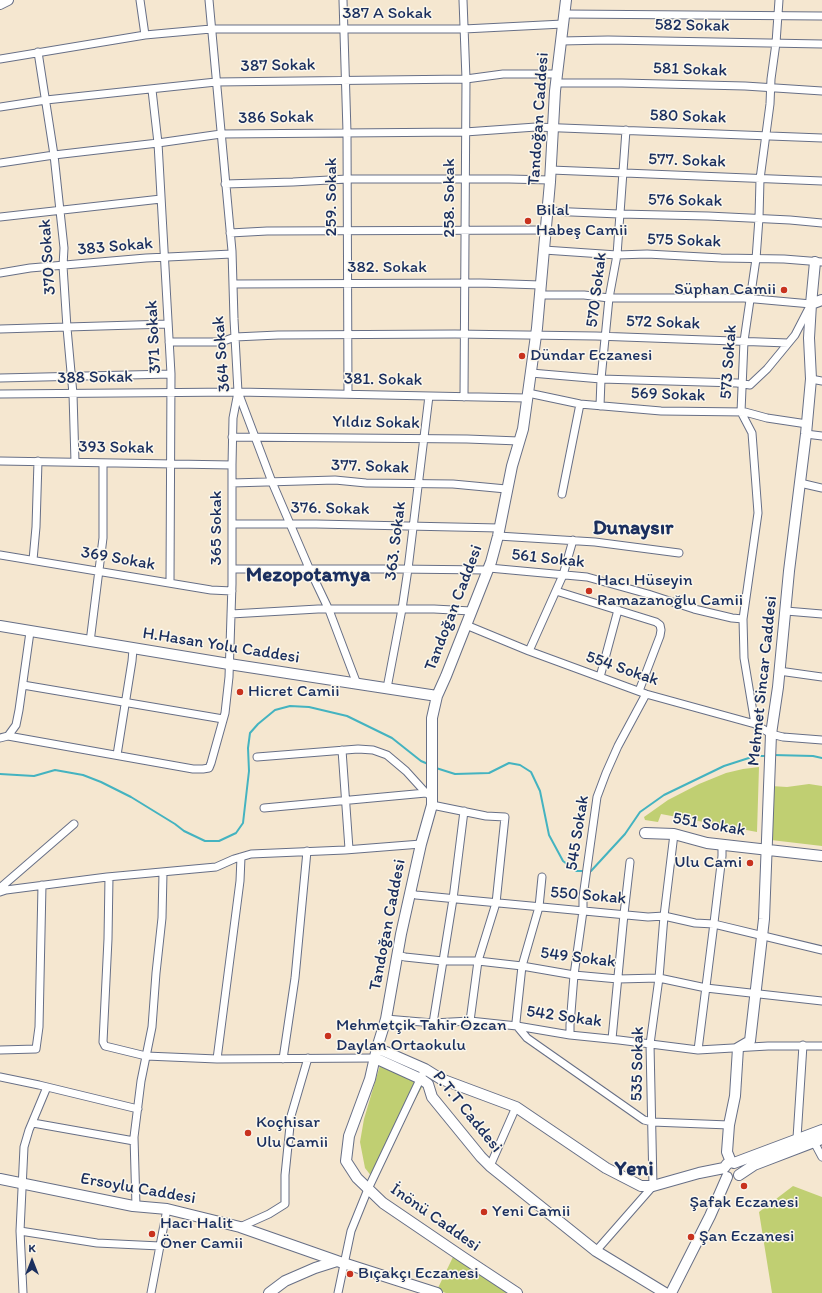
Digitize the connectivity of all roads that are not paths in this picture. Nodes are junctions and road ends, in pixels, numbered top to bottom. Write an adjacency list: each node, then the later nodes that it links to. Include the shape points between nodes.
1 (8, 0): 8 (street)
2 (140, 0): 16 (street)
3 (209, 0): 13 (street, 364 Sokak)
4 (343, 0): 14 (street, 259. Sokak)
5 (463, 0): 15 (street, 258. Sokak)
6 (566, 0): 9 (street, Tandoğan Caddesi)
7 (779, 0): 10 (street, 573 Sokak)
8 (0, 4)
9 (564, 14): 10 (street); 12 (street, Tandoğan Caddesi)
10 (778, 16): 11 (street); 18 (street, 573 Sokak)
11 (822, 16)
12 (563, 24): 15 (street, 387 A Sokak); 17 (street, Tandoğan Caddesi)
13 (211, 29): 14 (street, 387 A Sokak); 16 (street, 387 A Sokak); 25 (street, 364 Sokak)
14 (343, 29): 15 (street, 387 A Sokak); 24 (street, 259. Sokak)
15 (464, 29): 22 (street, 258. Sokak)
16 (145, 35): 20 (street, 387 A Sokak)
17 (561, 41): 18 (street, 582 Sokak); 23 (street, Tandoğan Caddesi)
18 (776, 43): 19 (street, 582 Sokak); 26 (street, 573 Sokak)
19 (822, 44)
20 (38, 52): 21 (street, 387 A Sokak); 29 (street, 370 Sokak)
21 (0, 58)
22 (466, 79): 23 (street, 387 Sokak, via 503,74); 24 (street, 387 Sokak); 34 (street, 258. Sokak)
23 (557, 79): 26 (street, 581 Sokak); 31 (street, Tandoğan Caddesi)
24 (346, 81): 25 (street, 387 Sokak); 33 (street, 259. Sokak)
25 (216, 82): 27 (street, 387 Sokak); 35 (street, 364 Sokak)
26 (770, 88): 28 (street, 581 Sokak); 36 (street, 573 Sokak)
27 (152, 90): 29 (street, 387 Sokak); 38 (street, 371 Sokak)
28 (822, 91)
29 (46, 100): 30 (street, 387 Sokak); 39 (street, 370 Sokak)
30 (0, 107)
31 (553, 128): 32 (street, 580 Sokak); 34 (street, 386 Sokak); 42 (street, Tandoğan Caddesi)
32 (626, 130): 36 (street, 580 Sokak); 41 (street, 570 Sokak)
33 (347, 132): 34 (street, 386 Sokak); 35 (street, 386 Sokak); 43 (street, 259. Sokak)
34 (465, 132): 44 (street, 258. Sokak)
35 (221, 134): 38 (street, 386 Sokak); 47 (street, 364 Sokak)
36 (766, 135): 37 (street, 580 Sokak); 45 (street, 573 Sokak)
37 (822, 138)
38 (158, 143): 39 (street, 386 Sokak); 48 (street, 371 Sokak)
39 (54, 154): 40 (street, 386 Sokak); 49 (street, 370 Sokak)
40 (0, 163)
41 (623, 174): 42 (street, 577. Sokak); 45 (street, 577. Sokak); 51 (street, 570 Sokak)
42 (551, 175): 44 (street, 577. Sokak); 50 (street, Tandoğan Caddesi)
43 (347, 179): 44 (street, 577. Sokak); 47 (street, 577. Sokak); 57 (street, 259. Sokak)
44 (465, 179): 56 (street, 258. Sokak)
45 (760, 179): 46 (street, 577. Sokak); 53 (street, 573 Sokak)
46 (822, 181)
47 (225, 184): 58 (street, 364 Sokak)
48 (161, 199): 49 (street); 62 (street, 371 Sokak)
49 (60, 211): 52 (street); 65 (street, 370 Sokak)
50 (548, 211): 51 (street, 576 Sokak); 55 (street, Tandoğan Caddesi)
51 (619, 214): 53 (street, 576 Sokak); 61 (street, 570 Sokak)
52 (0, 216)
53 (759, 218): 54 (street, 576 Sokak); 63 (street, 573 Sokak)
54 (822, 223)
55 (546, 230): 56 (street); 59 (street, Tandoğan Caddesi)
56 (464, 231): 57 (street); 68 (street, 258. Sokak)
57 (348, 232): 58 (street); 67 (street, 259. Sokak)
58 (230, 233): 60 (street, 364 Sokak)
59 (544, 250): 61 (street, 575 Sokak); 70 (street, Tandoğan Caddesi)
60 (232, 254): 62 (street, 383 Sokak); 69 (street, 364 Sokak)
61 (617, 255): 63 (street, 575 Sokak); 71 (street, 570 Sokak)
62 (164, 258): 65 (street, 383 Sokak); 75 (street, 371 Sokak)
63 (756, 259): 64 (street, 575 Sokak); 72 (street, 573 Sokak)
64 (818, 262): 74 (street, Mehmet Sincar Caddesi)
65 (63, 266): 66 (street, 383 Sokak); 76 (street, 370 Sokak)
66 (0, 273)
67 (347, 283): 68 (street, 382. Sokak); 69 (street, 382. Sokak); 80 (street, 259. Sokak)
68 (465, 283): 70 (street, 382. Sokak); 78 (street, 258. Sokak)
69 (233, 284): 82 (street, 364 Sokak)
70 (540, 290): 71 (street, 382. Sokak); 79 (street, Tandoğan Caddesi)
71 (609, 298): 72 (street, 382. Sokak); 81 (street, 570 Sokak)
72 (750, 298): 74 (street, 382. Sokak); 83 (street, 573 Sokak)
73 (822, 300): 74 (street)
74 (811, 304): 85 (street); 91 (street, Mehmet Sincar Caddesi)
75 (168, 324): 76 (street); 84 (street, 371 Sokak)
76 (67, 328): 77 (street); 88 (street, 370 Sokak)
77 (0, 329)
78 (465, 334): 79 (street, 572 Sokak); 80 (street, 572 Sokak); 101 (street, 258. Sokak)
79 (536, 334): 81 (street, 572 Sokak); 86 (street, Tandoğan Caddesi)
80 (347, 335): 82 (street, 572 Sokak); 98 (street, 259. Sokak)
81 (606, 336): 83 (street, 572 Sokak); 90 (street, 570 Sokak)
82 (235, 337): 84 (street, 572 Sokak, via 221,342); 94 (street, 364 Sokak)
83 (744, 341): 85 (street, 572 Sokak); 93 (street, 573 Sokak)
84 (169, 342): 87 (street, 371 Sokak)
85 (788, 343): 93 (street, via 750,385)
86 (531, 373): 90 (street); 99 (street, Tandoğan Caddesi)
87 (171, 374): 88 (street); 95 (street, 371 Sokak)
88 (72, 375): 89 (street); 97 (street, 370 Sokak)
89 (0, 378)
90 (601, 379): 93 (street); 103 (street, 570 Sokak)
91 (811, 379): 92 (street); 105 (street, Mehmet Sincar Caddesi)
92 (822, 381)
93 (742, 384): 104 (street, 573 Sokak)
94 (238, 392): 95 (street, 388 Sokak); 98 (street, 381. Sokak); 108 (street, 365 Sokak); 109 (street, 364 Sokak)
95 (171, 393): 97 (street, 388 Sokak); 116 (street, 371 Sokak)
96 (0, 394): 97 (street, 388 Sokak)
97 (73, 394): 114 (street, 370 Sokak)
98 (348, 394): 100 (street, 381. Sokak)
99 (528, 395): 101 (street, 381. Sokak); 102 (street, 569 Sokak); 111 (street, Tandoğan Caddesi)
100 (429, 396): 101 (street, 381. Sokak); 110 (street, 363. Sokak)
101 (464, 397)
102 (580, 404): 103 (street, 569 Sokak); 124 (street)
103 (600, 406): 104 (street, 569 Sokak, via 661,411)
104 (741, 412): 105 (street, 569 Sokak); 149 (street, 573 Sokak, via 752,433 758,513)
105 (807, 424): 106 (street, Mehmet Sincar Caddesi)
106 (806, 434): 107 (street); 121 (street, Mehmet Sincar Caddesi)
107 (822, 436)
108 (232, 437): 109 (street, Yıldız Sokak); 117 (street, 365 Sokak)
109 (256, 437): 110 (street, Yıldız Sokak); 118 (street, 364 Sokak)
110 (425, 439): 111 (street, Yıldız Sokak); 120 (street, 363. Sokak)
111 (519, 441): 123 (street, Tandoğan Caddesi)
112 (0, 461): 113 (street, 393 Sokak)
113 (38, 461): 114 (street, 393 Sokak); 132 (street)
114 (75, 462): 115 (street, 393 Sokak)
115 (104, 463): 116 (street, 393 Sokak); 137 (street)
116 (170, 464): 117 (street, 393 Sokak); 139 (street, 371 Sokak)
117 (232, 465): 119 (street, 365 Sokak)
118 (272, 482): 119 (street, 377. Sokak); 120 (street, 377. Sokak, via 334,480); 126 (street, 364 Sokak)
119 (232, 483): 125 (street, 365 Sokak)
120 (419, 483): 123 (street, 377. Sokak); 127 (street, 363. Sokak)
121 (800, 483): 122 (street); 146 (street, Mehmet Sincar Caddesi)
122 (822, 488)
123 (506, 489): 128 (street, Tandoğan Caddesi)
124 (562, 494)
125 (232, 524): 126 (street, 376. Sokak); 134 (street, 365 Sokak)
126 (290, 524): 127 (street, 376. Sokak); 133 (street, 364 Sokak)
127 (413, 526): 128 (street, 376. Sokak); 135 (street, 363. Sokak)
128 (498, 532): 129 (street, 376. Sokak); 136 (street, Tandoğan Caddesi)
129 (573, 540): 130 (street, 376. Sokak); 138 (street)
130 (680, 553)
131 (0, 555): 132 (street, 369 Sokak)
132 (32, 560): 137 (street, 369 Sokak)
133 (309, 568): 134 (street, 561 Sokak); 135 (street, 561 Sokak); 143 (street, 364 Sokak)
134 (232, 569): 140 (street, 365 Sokak)
135 (408, 569): 136 (street, 561 Sokak); 142 (street, 363. Sokak)
136 (489, 569): 138 (street, 561 Sokak); 145 (street, Tandoğan Caddesi)
137 (99, 571): 139 (street, 369 Sokak); 153 (street)
138 (563, 575): 141 (street); 149 (street, 561 Sokak, via 587,577 694,609)
139 (170, 583): 140 (street, 369 Sokak)
140 (232, 591): 147 (street, 365 Sokak)
141 (556, 591): 144 (street); 155 (street)
142 (402, 609): 143 (street); 145 (street); 162 (street, 363. Sokak)
143 (329, 610): 147 (street); 160 (street, 364 Sokak)
144 (618, 610): 159 (street); 163 (street, 545 Sokak, via 660,625 661,630)
145 (471, 611): 150 (street, Tandoğan Caddesi)
146 (786, 611): 148 (street); 157 (street, Mehmet Sincar Caddesi)
147 (231, 614): 156 (street, 365 Sokak)
148 (822, 614)
149 (743, 619): 167 (street, 573 Sokak, via 744,658)
150 (466, 625): 155 (street, 554 Sokak); 164 (street, Tandoğan Caddesi)
151 (0, 626): 152 (street, H.Hasan Yolu Caddesi)
152 (30, 632): 153 (street, H.Hasan Yolu Caddesi); 161 (street)
153 (90, 642): 154 (street, H.Hasan Yolu Caddesi)
154 (133, 649): 156 (street, H.Hasan Yolu Caddesi); 165 (street)
155 (529, 651): 159 (street, 554 Sokak)
156 (229, 664): 160 (street, H.Hasan Yolu Caddesi); 166 (street, 365 Sokak)
157 (779, 672): 158 (street); 168 (street, Mehmet Sincar Caddesi)
158 (822, 677)
159 (600, 678): 163 (street, 554 Sokak)
160 (358, 684): 162 (street, H.Hasan Yolu Caddesi)
161 (23, 685): 165 (street); 169 (street, via 16,725)
162 (387, 688): 164 (street, H.Hasan Yolu Caddesi)
163 (642, 692): 167 (street, 554 Sokak); 200 (street, 545 Sokak, via 597,797)
164 (437, 696): 175 (street, Tandoğan Caddesi, via 432,718)
165 (126, 703): 166 (street); 173 (street)
166 (223, 719): 173 (street, 365 Sokak, via 209,768 193,769)
167 (754, 724): 168 (street, 554 Sokak)
168 (771, 734): 171 (street); 185 (street, Mehmet Sincar Caddesi)
169 (8, 736): 170 (street); 173 (street)
170 (0, 738)
171 (822, 740)
172 (342, 750): 174 (street); 175 (street, via 373,750 387,755 406,771); 176 (street)
173 (117, 755)
174 (257, 757)
175 (430, 798): 176 (street); 178 (street); 182 (street, Tandoğan Caddesi)
176 (346, 800): 177 (street); 184 (street)
177 (264, 808)
178 (464, 811): 197 (street); 198 (street, via 505,817)
179 (74, 824): 194 (street)
180 (645, 833): 181 (street, 551 Sokak)
181 (674, 834): 183 (street, 551 Sokak); 202 (street, 535 Sokak)
182 (421, 844): 184 (street); 196 (street, Tandoğan Caddesi)
183 (722, 845): 185 (street, 551 Sokak); 203 (street)
184 (349, 850): 186 (street)
185 (767, 850): 187 (street, 551 Sokak); 204 (street, Mehmet Sincar Caddesi)
186 (307, 852): 188 (street, via 251,854); 232 (street)
187 (822, 856)
188 (241, 857): 190 (street, via 216,867); 231 (street)
189 (630, 862): 201 (street)
190 (163, 873): 192 (street); 229 (street, via 162,918 152,1027)
191 (542, 876): 199 (street)
192 (109, 877): 193 (street); 229 (street, via 103,1042 105,1046)
193 (42, 885): 195 (street); 226 (street, via 39,1027 36,1049)
194 (0, 888)
195 (0, 892)
196 (410, 893): 197 (street, 550 Sokak); 206 (street, Tandoğan Caddesi)
197 (453, 899): 198 (street, 550 Sokak); 208 (street)
198 (496, 903): 199 (street, 550 Sokak); 207 (street)
199 (539, 906): 200 (street, 550 Sokak); 209 (street)
200 (583, 911): 201 (street, 550 Sokak); 210 (street, 545 Sokak)
201 (624, 914): 202 (street, 550 Sokak); 212 (street)
202 (664, 916): 203 (street, 550 Sokak, via 695,923); 211 (street, 535 Sokak)
203 (714, 924): 204 (street, 550 Sokak); 213 (street)
204 (762, 936): 205 (street, 550 Sokak); 214 (street, Mehmet Sincar Caddesi)
205 (822, 950)
206 (397, 955): 208 (street, 549 Sokak); 216 (street, Tandoğan Caddesi)
207 (478, 961): 208 (street, 549 Sokak); 209 (street, 549 Sokak); 217 (street)
208 (443, 962): 218 (street)
209 (522, 966): 210 (street, 549 Sokak); 219 (street)
210 (574, 975): 212 (street, 549 Sokak); 220 (street, 545 Sokak)
211 (659, 978): 212 (street, 549 Sokak); 213 (street, 549 Sokak); 222 (street, 535 Sokak)
212 (618, 979): 221 (street)
213 (706, 988): 214 (street, 549 Sokak); 227 (street)
214 (755, 993): 215 (street, 549 Sokak); 225 (street, Mehmet Sincar Caddesi, via 750,1041)
215 (822, 1001)
216 (386, 1019): 218 (street, 542 Sokak); 228 (street, Tandoğan Caddesi)
217 (470, 1021): 218 (street, 542 Sokak); 219 (street, 542 Sokak)
218 (433, 1023)
219 (517, 1026): 220 (street, 542 Sokak); 238 (street, via 527,1038 644,1120)
220 (570, 1036): 221 (street, 542 Sokak)
221 (612, 1039): 222 (street, 542 Sokak)
222 (650, 1044): 227 (street, 542 Sokak); 238 (street, 535 Sokak)
223 (803, 1046): 224 (street, 542 Sokak); 225 (street, 542 Sokak); 242 (street)
224 (822, 1046)
225 (738, 1048): 227 (street, 542 Sokak); 240 (street, via 735,1096)
226 (0, 1050)
227 (698, 1050)
228 (376, 1053): 230 (street); 233 (street, P.T.T Caddesi); 251 (street, Tandoğan Caddesi, via 370,1079 349,1136 346,1161 356,1178)
229 (146, 1056): 231 (street); 237 (street)
230 (308, 1058): 232 (street); 254 (street, via 291,1116 286,1204)
231 (217, 1059): 232 (street)
232 (284, 1059)
233 (423, 1074): 236 (street); 246 (street, P.T.T Caddesi, via 432,1096); 251 (street)
234 (0, 1077): 235 (street)
235 (47, 1087): 237 (street); 239 (street)
236 (516, 1107): 246 (street); 250 (street, via 606,1168 641,1186)
237 (138, 1109): 244 (street)
238 (652, 1122): 240 (street); 250 (street, 535 Sokak)
239 (33, 1123): 244 (street); 249 (street, via 24,1147)
240 (729, 1125): 247 (street)
241 (822, 1130): 242 (street)
242 (797, 1138): 247 (street)
243 (818, 1140): 245 (street); 247 (street, via 754,1165 732,1179)
244 (134, 1142): 252 (street)
245 (822, 1157)
246 (490, 1166): 257 (street, P.T.T Caddesi)
247 (729, 1168): 250 (street, via 699,1173); 266 (street, via 710,1216)
248 (0, 1179): 249 (street, Ersoylu Caddesi)
249 (22, 1184): 252 (street, Ersoylu Caddesi); 255 (street)
250 (653, 1186): 257 (street)
251 (368, 1189): 258 (street); 264 (street, İnönü Caddesi, via 383,1203)
252 (136, 1206): 253 (street, Ersoylu Caddesi)
253 (167, 1209): 254 (street, Ersoylu Caddesi); 256 (street)
254 (240, 1227): 258 (street, Ersoylu Caddesi)
255 (20, 1231): 256 (street, via 97,1243); 259 (street)
256 (160, 1246): 260 (street)
257 (596, 1251): 265 (street, P.T.T Caddesi)
258 (340, 1262): 261 (street, via 315,1268 285,1281); 262 (street); 263 (street, Ersoylu Caddesi)
259 (23, 1293)
260 (151, 1293)
261 (269, 1293)
262 (338, 1293)
263 (437, 1293)
264 (517, 1293)
265 (665, 1293)
266 (671, 1293)

